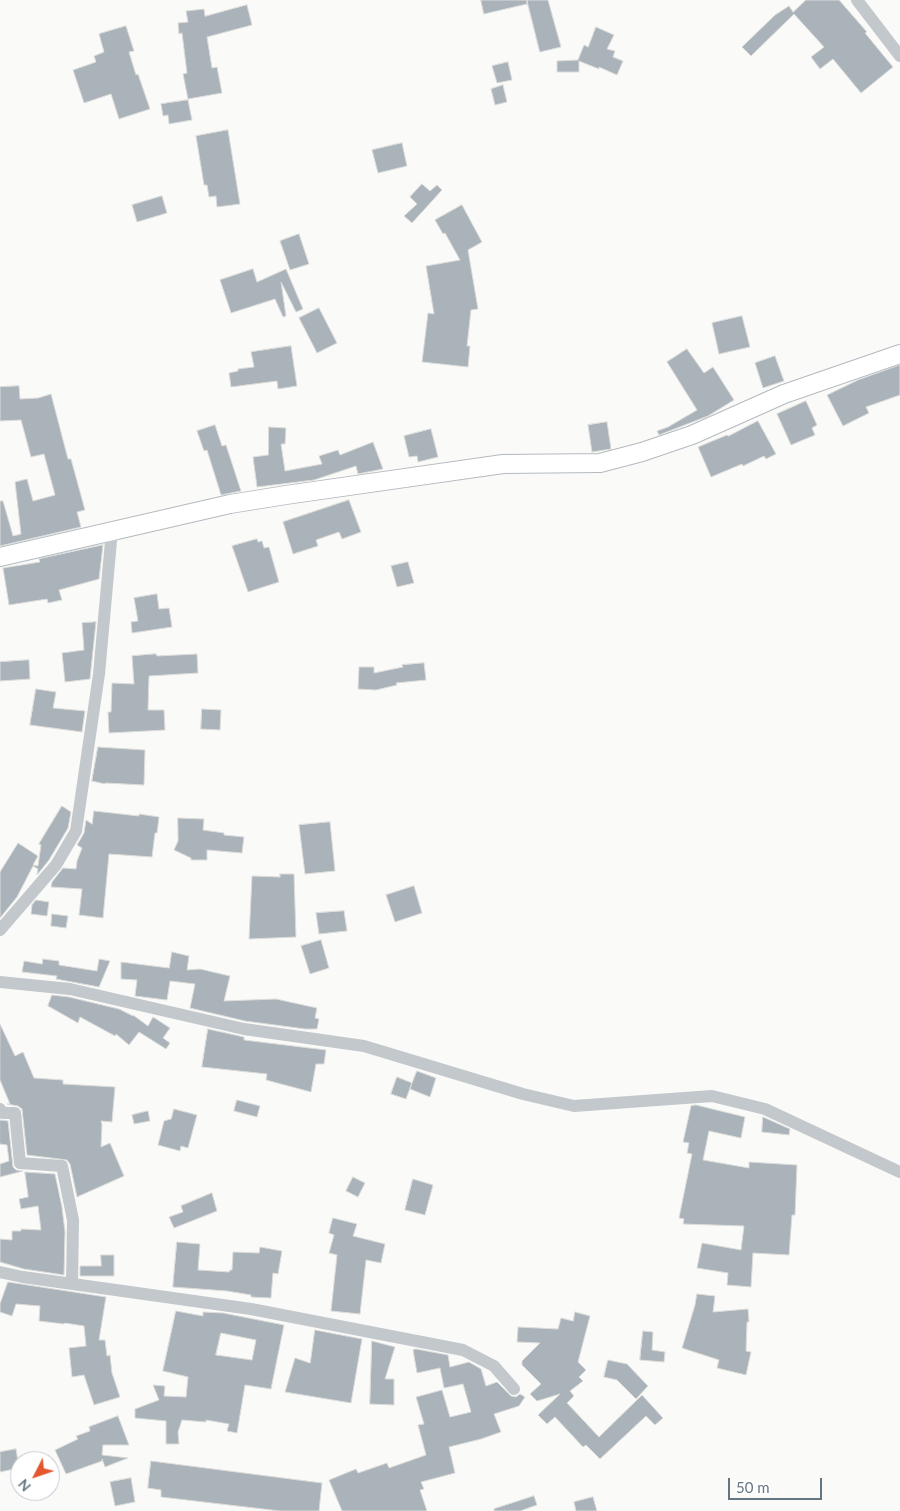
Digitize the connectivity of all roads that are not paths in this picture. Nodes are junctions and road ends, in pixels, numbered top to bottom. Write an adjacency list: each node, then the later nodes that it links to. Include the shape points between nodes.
1 (857, 0): 2 (street)
2 (900, 56)
3 (900, 354): 4 (street, via 784,394 692,435 600,463 494,465 239,503)
4 (112, 530): 5 (street); 6 (street, via 100,674 76,831 56,865)
5 (0, 557)
6 (0, 930)
7 (0, 982): 9 (street, via 70,988 244,1029 364,1046 574,1106 712,1096 764,1108)
8 (0, 1109): 11 (street, via 3,1113 15,1113 20,1164 62,1166 73,1220)
9 (900, 1172)
10 (0, 1272): 11 (street)
11 (72, 1284): 12 (street, via 251,1309 464,1350 494,1366)
12 (514, 1389)

